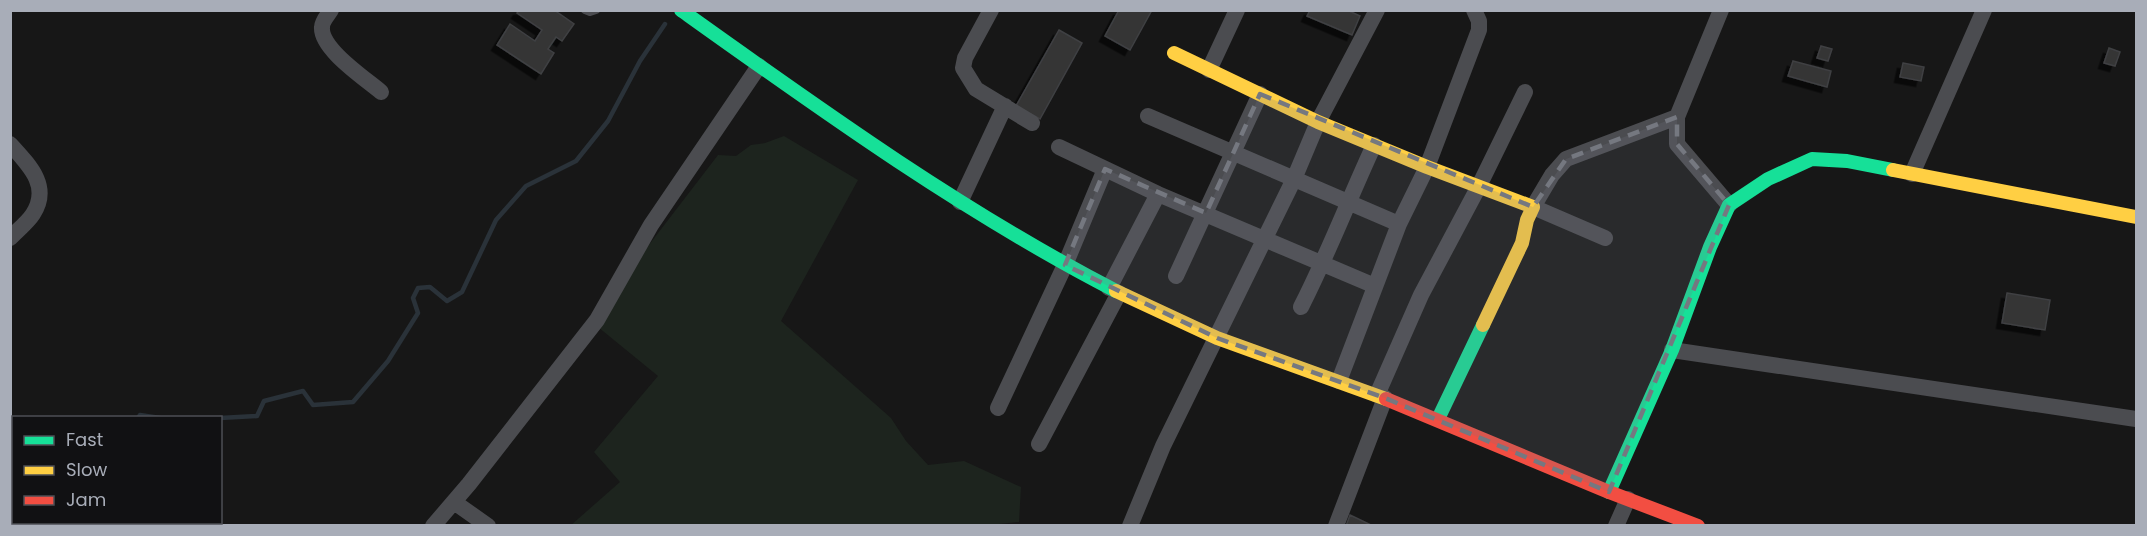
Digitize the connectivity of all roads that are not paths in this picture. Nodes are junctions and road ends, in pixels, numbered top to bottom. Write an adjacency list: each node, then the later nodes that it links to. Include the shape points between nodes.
1 (331, 10): 14 (street, via 321,28 324,36 337,57)
2 (585, 10): 3 (lane)
3 (596, 10)
4 (681, 10): 12 (street)
5 (991, 10): 17 (street, via 963,68 976,88)
6 (1237, 10): 13 (street)
7 (1377, 10): 20 (street)
8 (1474, 10): 26 (street, via 1479,30)
9 (1721, 10): 19 (street)
10 (1984, 10): 28 (street)
11 (1174, 53): 13 (street)
12 (759, 66): 32 (street); 58 (street, via 651,225 597,320)
13 (1209, 70): 16 (street)
14 (381, 92)
15 (1525, 92): 30 (street)
16 (1260, 94): 20 (street); 25 (street)
17 (1005, 106): 21 (street); 32 (street)
18 (1148, 116): 25 (street)
19 (1677, 117): 34 (street, via 1677,144); 35 (street, via 1566,159)
20 (1318, 122): 23 (street); 29 (street)
21 (1032, 123)
22 (10, 144): 39 (street, via 41,185 33,214)
23 (1374, 145): 26 (street); 33 (street)
24 (1059, 147): 27 (street)
25 (1233, 152): 29 (street); 36 (street)
26 (1427, 167): 30 (street); 38 (street)
27 (1105, 169): 31 (street); 43 (street)
28 (1912, 174): 34 (street, via 1812,159 1768,179); 37 (street)
29 (1294, 178): 33 (street); 40 (street)
30 (1479, 186): 35 (street); 51 (street, via 1421,295)
31 (1158, 194): 36 (street); 46 (street)
32 (960, 202): 43 (street)
33 (1348, 202): 38 (street); 42 (street)
34 (1729, 205): 49 (street)
35 (1533, 207): 41 (street); 54 (street, via 1522,243)
36 (1206, 213): 40 (street); 44 (street)
37 (2136, 217)
38 (1399, 224): 45 (street)
39 (10, 238)
40 (1265, 238): 42 (street); 48 (street)
41 (1605, 238)
42 (1323, 263): 45 (street); 47 (street)
43 (1065, 265): 46 (street); 52 (street)
44 (1176, 276)
45 (1375, 286): 50 (street)
46 (1114, 290): 48 (street); 55 (street)
47 (1301, 307)
48 (1217, 338): 50 (street); 61 (street, via 1163,446)
49 (1672, 350): 53 (street); 56 (street)
50 (1339, 381): 51 (street)
51 (1381, 397): 54 (street); 62 (street)
52 (998, 408)
53 (2136, 419)
54 (1438, 420): 56 (street)
55 (1039, 444)
56 (1609, 492): 57 (street)
57 (1628, 499): 63 (street); 64 (street)
58 (454, 502): 59 (street); 60 (street)
59 (433, 525)
60 (488, 525)
61 (1130, 525)
62 (1336, 525)
63 (1616, 525)
64 (1698, 525)

